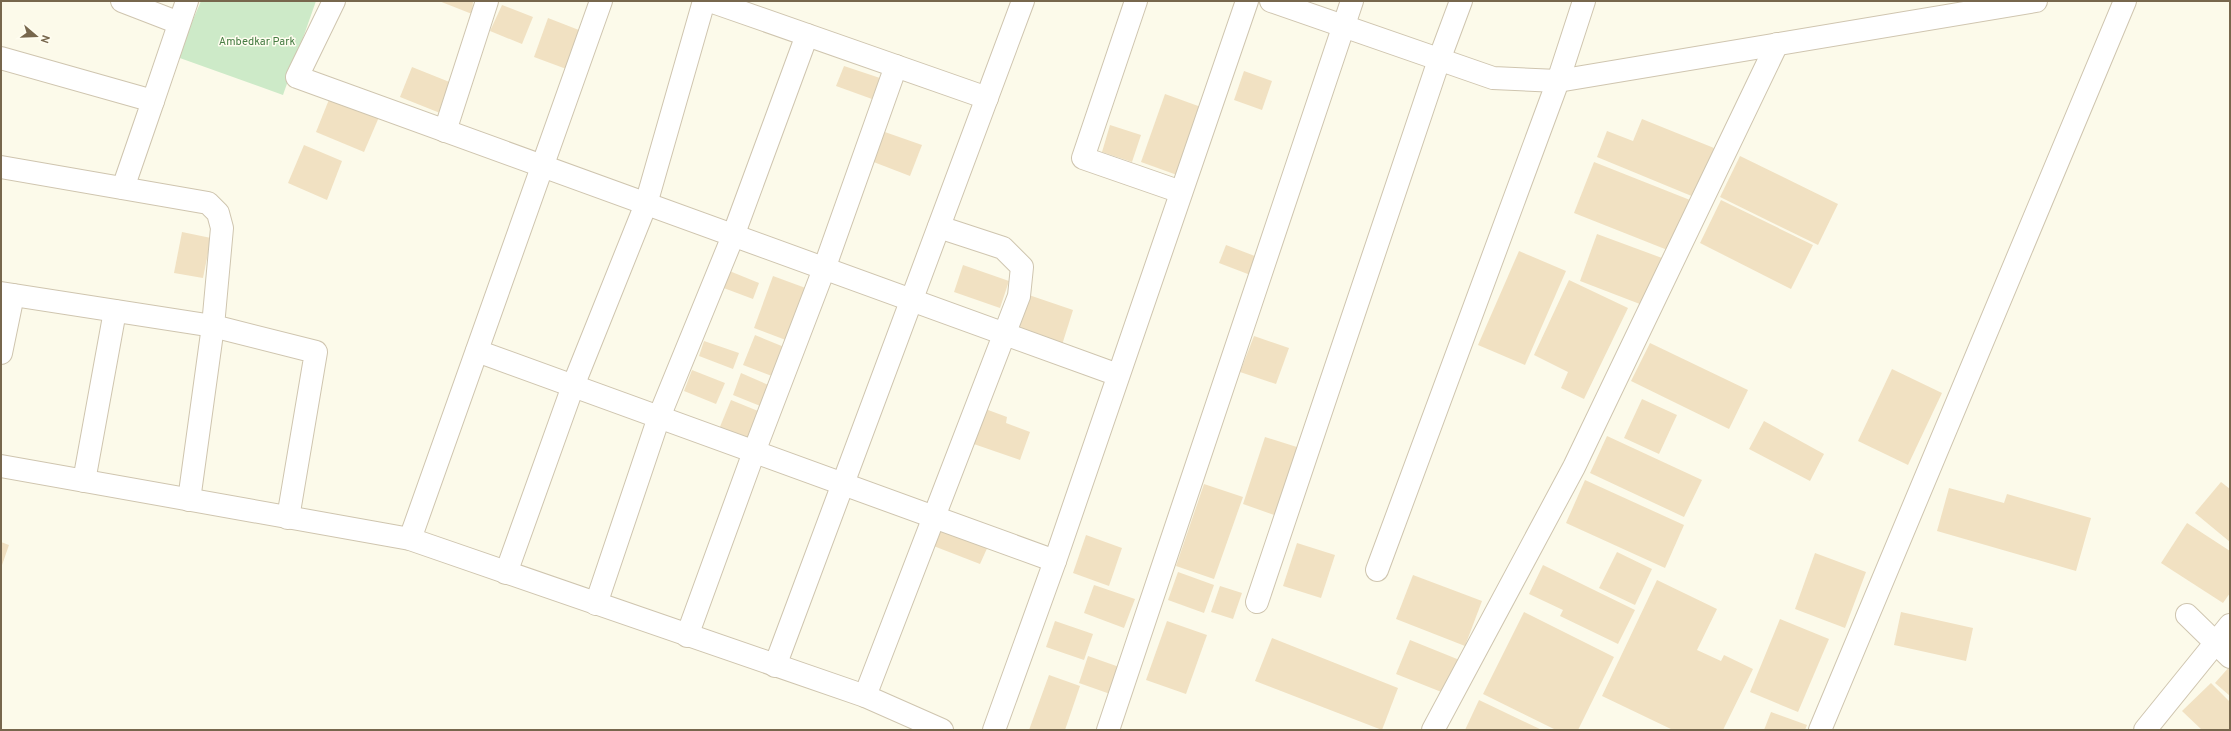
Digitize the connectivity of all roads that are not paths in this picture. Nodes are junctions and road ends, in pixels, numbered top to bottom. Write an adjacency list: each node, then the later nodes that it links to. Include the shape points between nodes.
1 (122, 1): 17 (street)
2 (187, 1): 17 (street)
3 (334, 1): 27 (street, via 297,77)
4 (487, 1): 27 (street)
5 (601, 1): 28 (street)
6 (704, 1): 32 (street)
7 (710, 1): 19 (street)
8 (1023, 1): 25 (street)
9 (1136, 1): 31 (street, via 1083,158)
10 (1247, 1): 31 (street)
11 (1271, 1): 18 (street)
12 (1352, 1): 18 (street)
13 (1462, 1): 22 (street)
14 (1584, 1): 24 (street)
15 (2036, 1): 20 (street)
16 (2125, 1): 69 (street)
17 (179, 23): 26 (street)
18 (1343, 26): 22 (street); 67 (street)
19 (807, 35): 23 (street); 34 (street)
20 (1777, 44): 24 (street); 68 (street, via 1574,467)
21 (1, 58): 26 (street)
22 (1439, 60): 24 (street, via 1493,78); 57 (street)
23 (896, 66): 25 (street); 35 (street)
24 (1558, 81): 55 (street)
25 (987, 98): 33 (street)
26 (153, 101): 30 (street)
27 (445, 131): 28 (street)
28 (542, 166): 32 (street); 41 (street)
29 (1, 167): 30 (street)
30 (123, 188): 39 (street, via 208,203 218,213 222,228)
31 (1181, 192): 43 (street)
32 (646, 204): 34 (street); 44 (street)
33 (939, 227): 37 (street); 40 (street, via 1003,248 1022,267 1019,296)
34 (733, 236): 35 (street); 45 (street)
35 (824, 269): 37 (street); 46 (street)
36 (7, 294): 38 (street); 42 (street)
37 (911, 300): 40 (street); 49 (street)
38 (115, 311): 39 (street); 48 (street)
39 (213, 326): 50 (street); 52 (street, via 316,352)
40 (1005, 334): 43 (street); 51 (street)
41 (477, 351): 44 (street); 53 (street)
42 (1, 353)
43 (1118, 375): 54 (street)
44 (573, 386): 45 (street); 56 (street)
45 (659, 417): 46 (street); 58 (street)
46 (754, 452): 49 (street); 61 (street)
47 (1, 466): 48 (street)
48 (84, 481): 50 (street)
49 (843, 484): 51 (street); 63 (street)
50 (189, 500): 52 (street)
51 (934, 517): 54 (street); 64 (street)
52 (288, 518): 53 (street)
53 (410, 539): 56 (street)
54 (1055, 561): 66 (street)
55 (1377, 570)
56 (506, 573): 58 (street)
57 (1257, 602)
58 (596, 604): 61 (street)
59 (2187, 615): 62 (street)
60 (2230, 625): 62 (street)
61 (687, 636): 63 (street)
62 (2223, 650): 70 (street)
63 (775, 666): 64 (street)
64 (865, 696): 65 (street)
65 (942, 730)
66 (994, 730)
67 (1108, 730)
68 (1433, 730)
69 (1820, 730)
70 (2145, 730)

